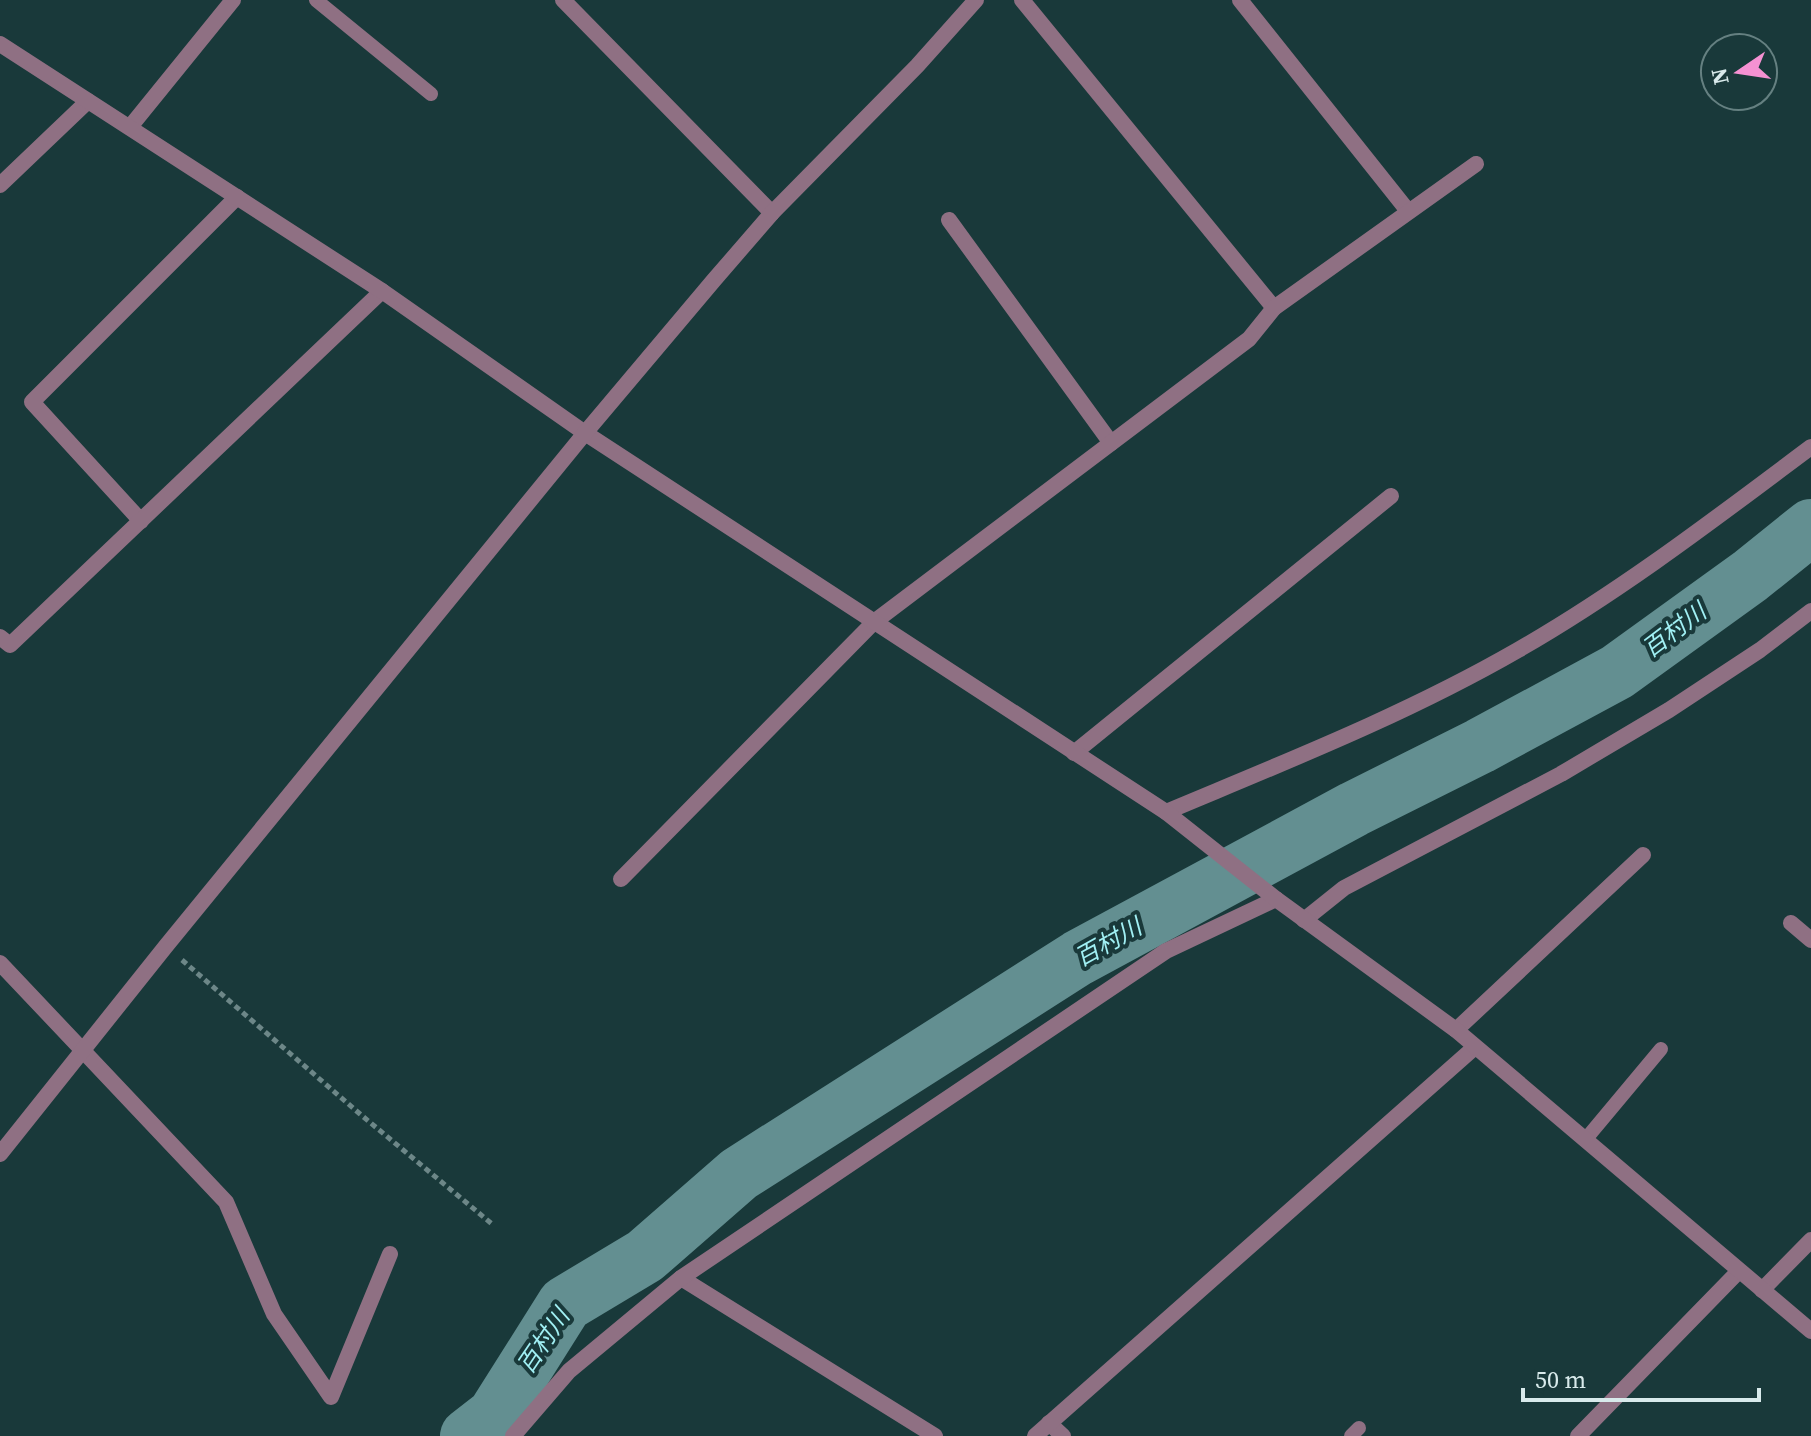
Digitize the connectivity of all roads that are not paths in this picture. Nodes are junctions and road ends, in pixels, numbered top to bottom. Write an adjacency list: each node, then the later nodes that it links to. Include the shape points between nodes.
1 (233, 0): 10 (street)
2 (316, 0): 8 (lane)
3 (563, 0): 15 (street)
4 (976, 0): 15 (street)
5 (1022, 0): 18 (street)
6 (1240, 0): 14 (street)
7 (0, 44): 9 (street)
8 (431, 94)
9 (88, 101): 10 (street); 12 (street)
10 (130, 127): 13 (street)
11 (1476, 164): 14 (street)
12 (0, 185)
13 (237, 197): 17 (street); 23 (street, via 32,402)
14 (1408, 211): 18 (street)
15 (772, 213): 19 (street)
16 (949, 220): 20 (street)
17 (382, 291): 19 (street); 23 (street)
18 (1274, 308): 20 (street, via 1249,339)
19 (585, 433): 25 (street); 39 (street)
20 (1111, 443): 25 (street)
21 (1811, 447): 28 (street, via 1668,553 1518,650 1378,722)
22 (1391, 496): 27 (street)
23 (141, 521): 26 (street, via 10,645)
24 (1811, 611): 32 (street, via 1669,710 1561,774 1344,888)
25 (874, 622): 27 (street); 30 (street)
26 (0, 637)
27 (1074, 753): 28 (street)
28 (1166, 812): 31 (street)
29 (1643, 855): 36 (street)
30 (621, 879)
31 (1276, 899): 32 (street); 45 (street, via 1166,951)
32 (1304, 920): 36 (street)
33 (1791, 923): 34 (street)
34 (1811, 940)
35 (0, 963): 39 (street)
36 (1456, 1030): 37 (street)
37 (1475, 1047): 40 (street); 48 (street)
38 (1661, 1049): 40 (lane)
39 (81, 1052): 41 (street); 43 (street, via 226,1202 274,1314 331,1397)
40 (1585, 1140): 44 (street)
41 (0, 1154)
42 (1811, 1240): 46 (street)
43 (390, 1254)
44 (1739, 1271): 46 (street); 53 (street)
45 (681, 1278): 49 (street, via 569,1371); 50 (street)
46 (1762, 1290): 47 (street)
47 (1811, 1331)
48 (1049, 1423): 51 (street); 52 (street)
49 (513, 1436)
50 (935, 1436)
51 (1035, 1436)
52 (1063, 1436)
53 (1578, 1436)

